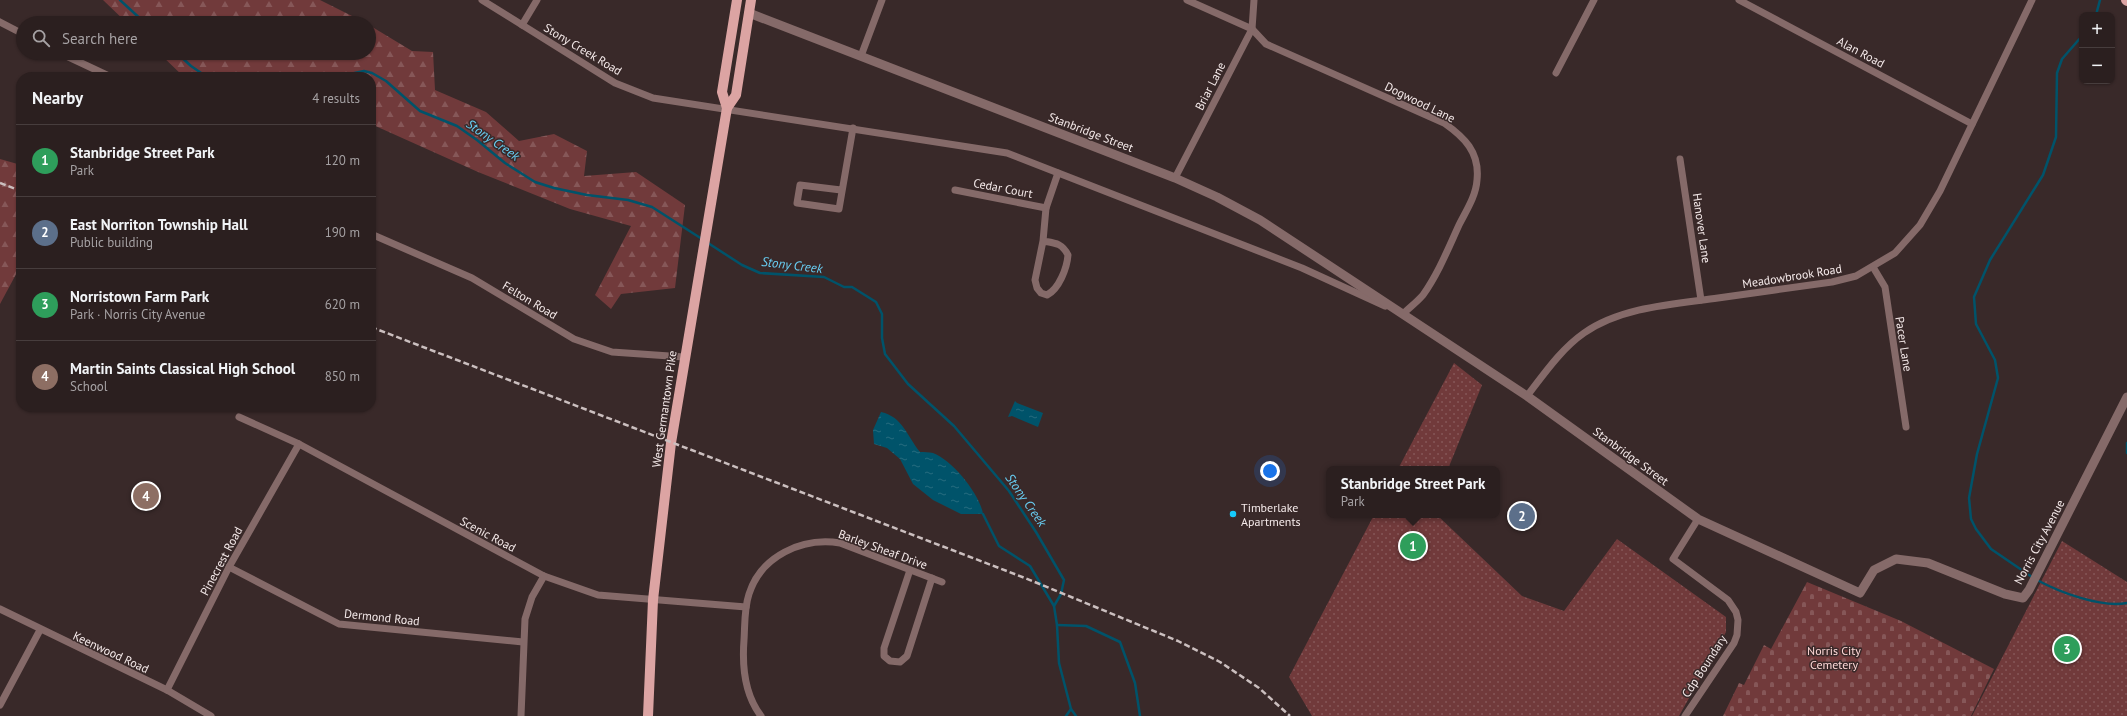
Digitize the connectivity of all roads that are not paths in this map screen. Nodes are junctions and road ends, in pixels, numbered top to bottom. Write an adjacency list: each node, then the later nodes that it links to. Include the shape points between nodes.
1 (482, 0): 13 (street, Stony Creek Road)
2 (537, 0): 13 (street)
3 (737, 0): 20 (main road, West Germantown Pike, via 722,92)
4 (751, 0): 11 (main road, West Germantown Pike)
5 (882, 0): 16 (street)
6 (1188, 0): 14 (street)
7 (1254, 0): 14 (street, Briar Lane)
8 (1594, 0): 19 (street)
9 (1739, 0): 21 (street, Alan Road)
10 (2032, 0): 21 (street, Meadowbrook Road)
11 (750, 13): 16 (street, Stanbridge Street); 20 (main road, West Germantown Pike, via 736,95)
12 (0, 22): 15 (street)
13 (522, 25): 20 (street, Stony Creek Road, via 615,83 653,98)
14 (1252, 29): 25 (street, Briar Lane); 33 (street, Dogwood Lane, via 1266,44 1444,123 1462,136 1472,149 1478,180 1474,194 1436,273 1422,296)
15 (16, 30)
16 (861, 56): 25 (street, Stanbridge Street)
17 (75, 60): 18 (street)
18 (100, 72)
19 (1556, 73)
20 (727, 108): 22 (street, Stanbridge Street); 34 (main road, West Germantown Pike)
21 (1972, 124): 31 (street, Meadowbrook Road, via 1940,191 1920,225 1894,253)
22 (852, 128): 24 (street, Stanbridge Street, via 1007,154); 26 (street)
23 (1680, 158): 32 (street, Hanover Lane)
24 (1058, 173): 28 (street); 33 (street, Stanbridge Street, via 1302,268)
25 (1175, 178): 33 (street, Stanbridge Street, via 1260,220)
26 (842, 190): 26 (street, via 839,209 798,204 800,185)
27 (955, 190): 28 (street, Cedar Court)
28 (1046, 208): 30 (street)
29 (376, 236): 34 (street, Felton Road, via 472,278 574,339 612,352)
30 (1043, 241): 30 (street, via 1036,280 1037,288 1047,295 1058,285 1068,255 1065,248 1058,243)
31 (1873, 267): 32 (street, Meadowbrook Road, via 1856,276 1832,282); 38 (street, Pacer Lane, via 1884,287)
32 (1701, 300): 35 (street, Meadowbrook Road, via 1652,308 1602,323 1583,333)
33 (1403, 314): 35 (street, Stanbridge Street)
34 (684, 357): 47 (main road, West Germantown Pike, via 671,443)
35 (1527, 396): 40 (street, Stanbridge Street)
36 (2127, 397): 46 (street, Norris City Avenue, via 2023,598 2005,594 1928,563 1896,559 1874,570)
37 (239, 417): 39 (street, Scenic Road)
38 (1906, 427)
39 (299, 444): 41 (street, Pinecrest Road); 43 (street, Scenic Road)
40 (1698, 519): 46 (street, Stanbridge Street); 58 (street, Cdp Boundary, via 1673,559 1728,600 1736,612 1738,628 1734,643)
41 (229, 567): 51 (street, Dermond Road, via 339,624); 52 (street, Pinecrest Road)
42 (910, 570): 44 (street, Barley Sheaf Drive); 44 (street, via 884,648 884,656 890,661 900,662 907,656); 48 (street, Barley Sheaf Drive, via 840,544 819,542 796,546 770,562 757,578)
43 (544, 576): 47 (street, Scenic Road, via 598,595); 51 (street, via 532,597 525,619)
44 (932, 578): 45 (street, Barley Sheaf Drive)
45 (942, 582)
46 (1860, 593)
47 (653, 600): 48 (street, Scenic Road); 56 (main road, West Germantown Pike)
48 (746, 607): 57 (street, Barley Sheaf Drive, via 743,668 749,693)
49 (0, 609): 50 (street, Keenwood Road)
50 (40, 630): 52 (street, Keenwood Road); 53 (street)
51 (523, 642): 55 (street)
52 (166, 690): 54 (street, Keenwood Road)
53 (0, 705)
54 (211, 716)
55 (522, 716)
56 (648, 716)
57 (760, 716)
58 (1685, 716)

